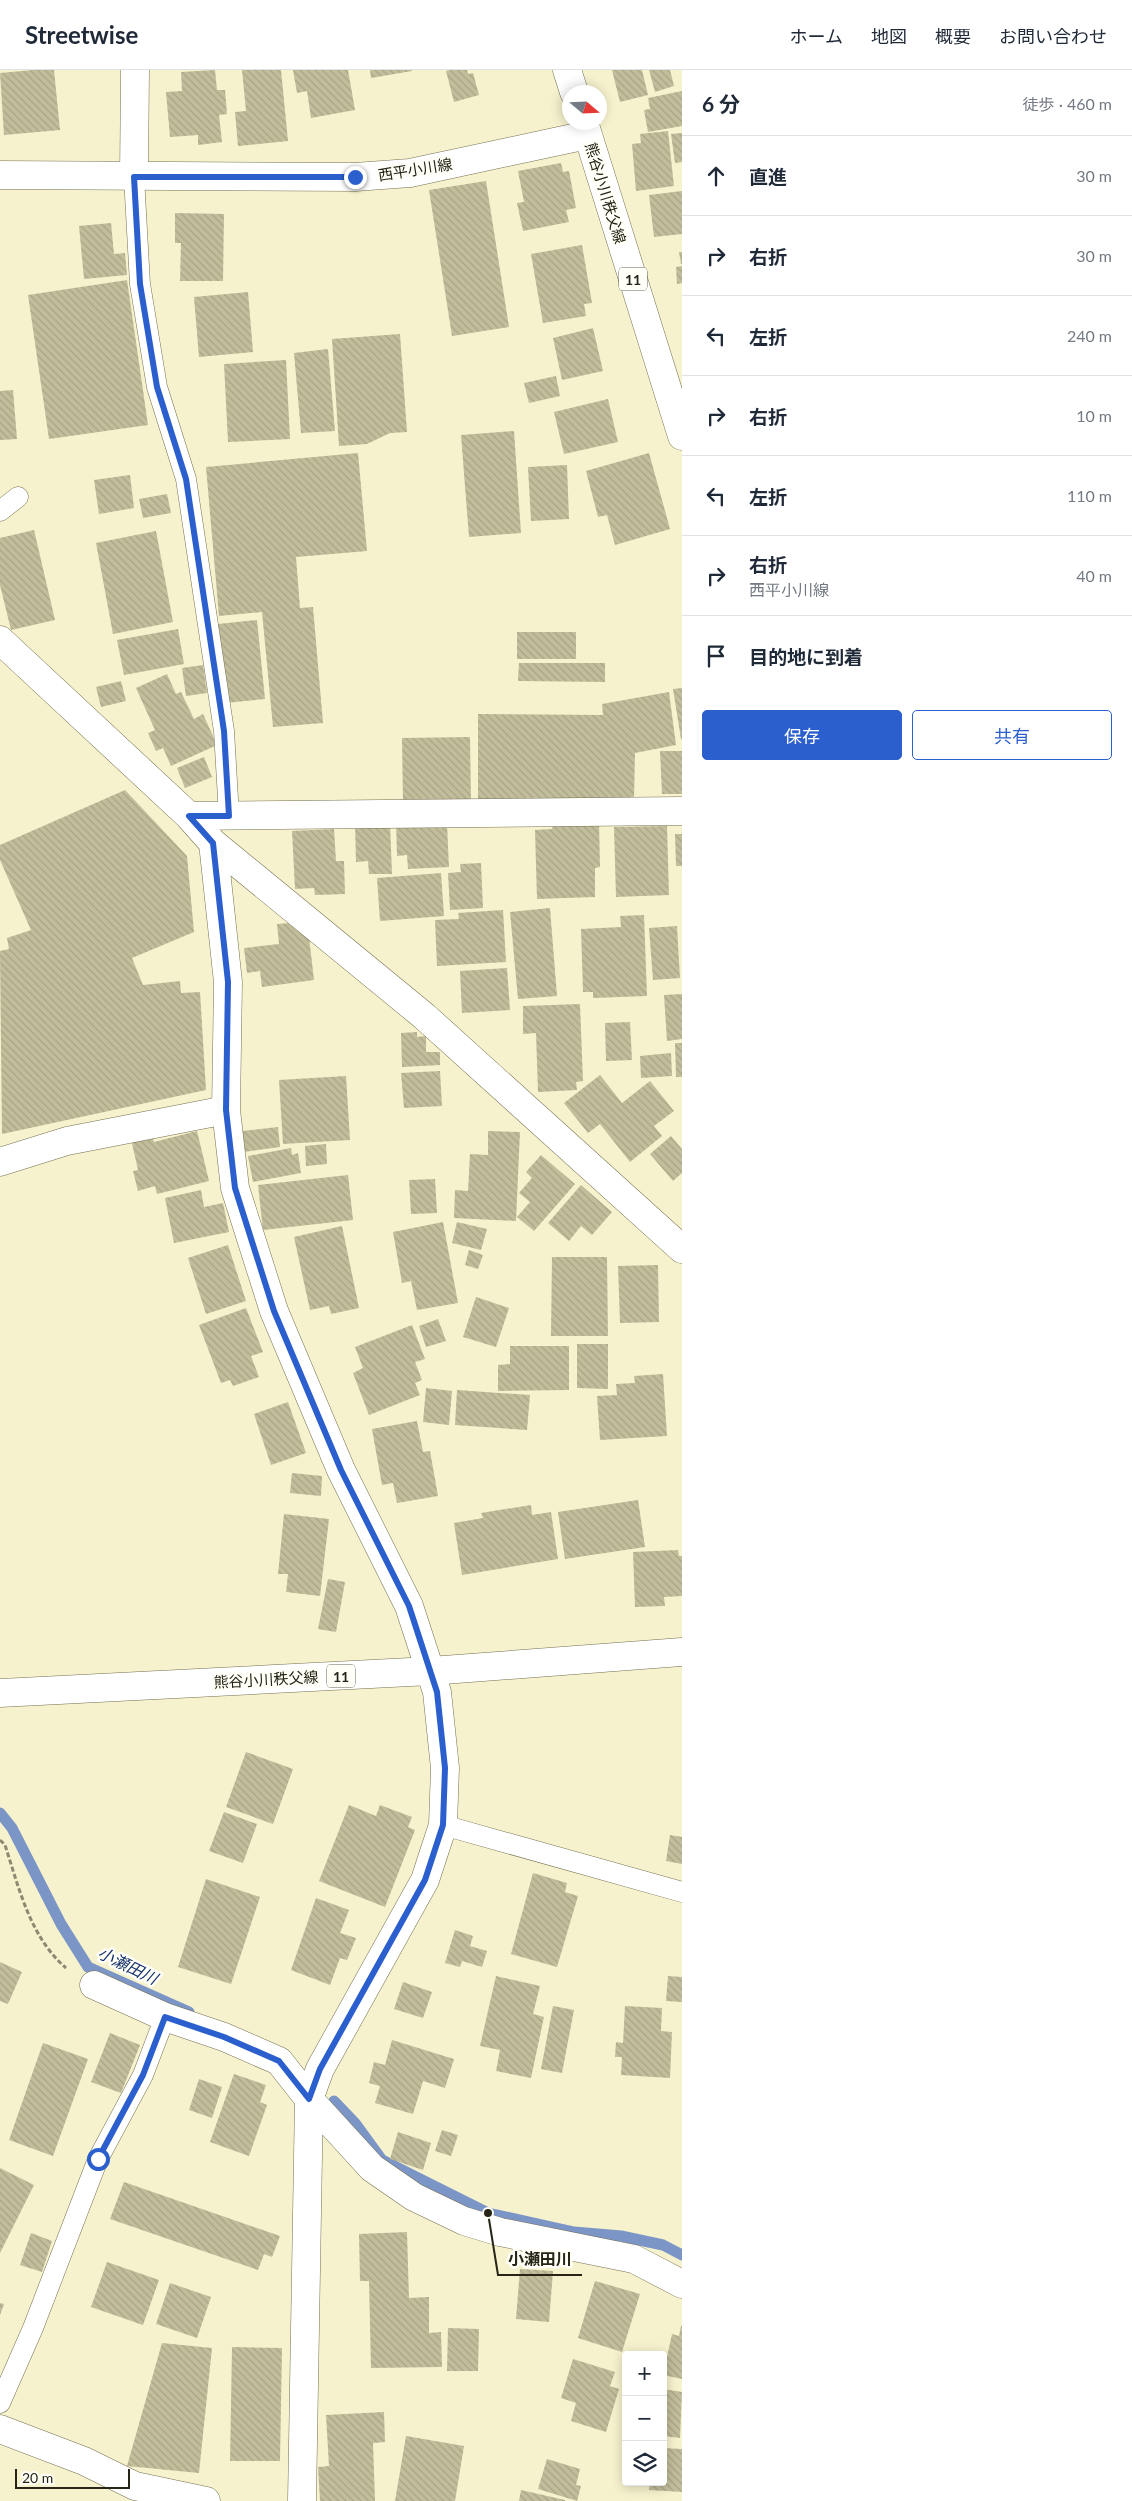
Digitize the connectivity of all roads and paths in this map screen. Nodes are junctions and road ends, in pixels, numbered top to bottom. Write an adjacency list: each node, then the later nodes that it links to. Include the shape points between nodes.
1 (135, 70): 7 (street)
2 (568, 70): 3 (street)
3 (572, 85)
4 (582, 130): 7 (street, 西平小川線, via 410,173 355,177)
5 (586, 130): 8 (street, 熊谷小川秩父線 / 11)
6 (0, 175): 7 (street, 西平小川線)
7 (134, 177): 14 (lane, via 140,284 157,387 186,479 224,731)
8 (682, 436)
9 (18, 497): 10 (lane)
10 (0, 512)
11 (0, 640): 13 (street)
12 (682, 811): 14 (street)
13 (189, 816): 14 (street); 15 (street)
14 (229, 816)
15 (213, 843): 16 (street, via 228,982); 18 (street, via 431,1023)
16 (226, 1110): 17 (street, via 67,1141); 20 (street, via 235,1188 274,1311 341,1470 409,1606)
17 (0, 1162)
18 (682, 1249)
19 (682, 1652): 20 (street, 熊谷小川秩父線 / 11)
20 (430, 1671): 21 (street, 熊谷小川秩父線 / 11); 22 (street, via 437,1692 445,1768)
21 (0, 1693)
22 (443, 1825): 24 (lane); 27 (street, via 425,1880 320,2069)
23 (0, 1840): 25 (path, via 5,1844 22,1898 42,1943 65,1967)
24 (682, 1892)
25 (94, 1985): 26 (street)
26 (165, 2017): 27 (street, via 224,2037 279,2061); 29 (lane, via 143,2075 98,2159 33,2328)
27 (309, 2099): 28 (street, via 372,2168 414,2197 464,2221 500,2232 634,2259); 32 (street)
28 (682, 2284)
29 (0, 2403)
30 (0, 2429): 31 (street, via 75,2457 135,2486)
31 (206, 2501)
32 (302, 2501)

